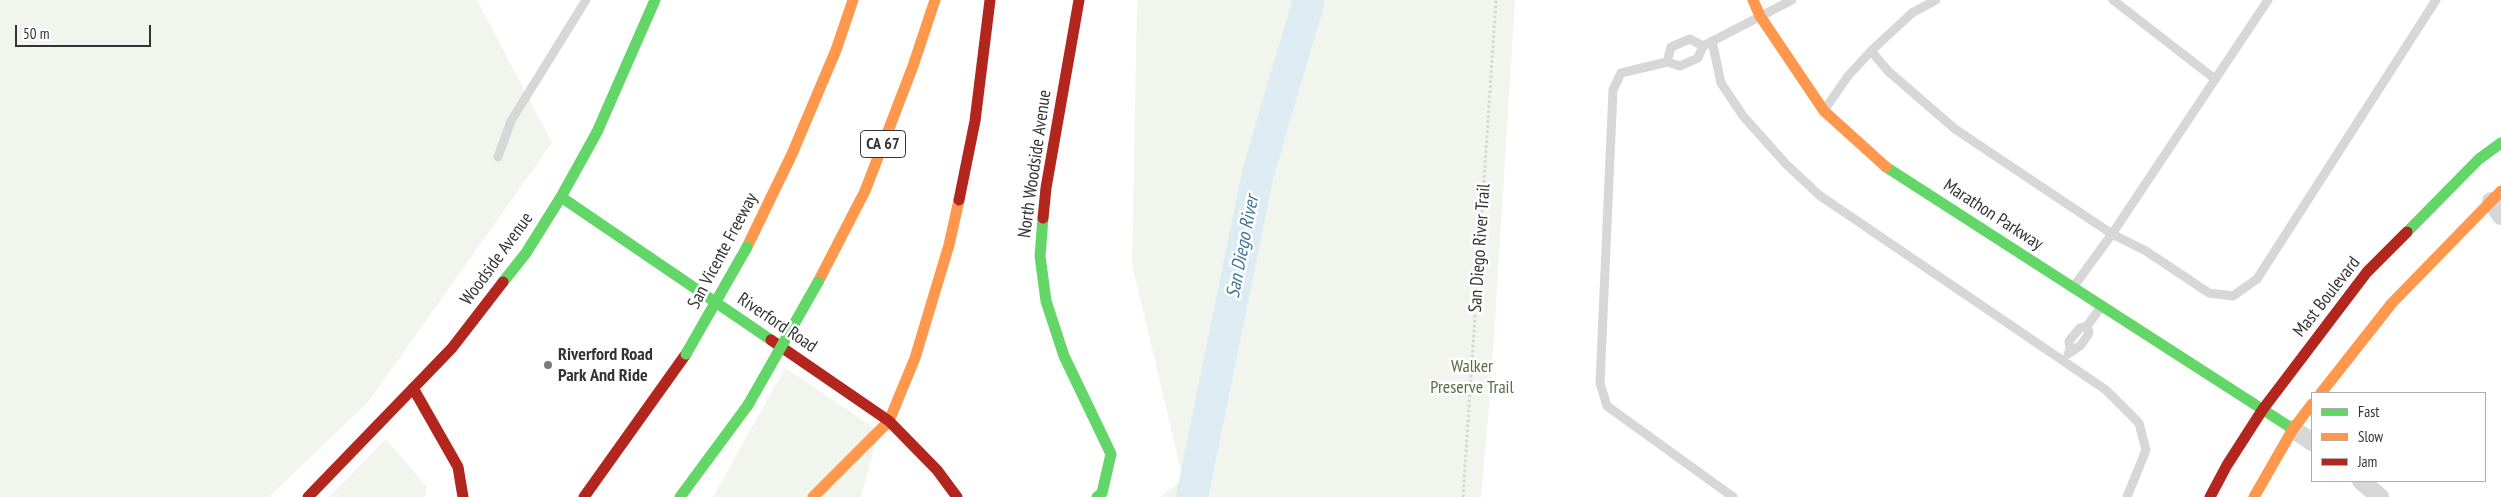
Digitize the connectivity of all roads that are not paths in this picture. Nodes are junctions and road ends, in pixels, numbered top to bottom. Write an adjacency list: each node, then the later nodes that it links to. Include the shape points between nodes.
1 (586, 0): 21 (lane, via 511,121)
2 (655, 0): 23 (main road, Woodside Avenue, via 597,132)
3 (853, 0): 39 (main road, San Vicente Freeway, bridge, via 836,50 792,154 747,247 686,354)
4 (935, 0): 40 (main road, CA 67, bridge, via 864,191 818,282 748,405)
5 (990, 0): 33 (main road, via 975,121 950,245 915,358)
6 (1079, 0): 43 (main road, North Woodside Avenue, via 1046,188 1040,256 1046,301 1064,356 1111,454 1102,493)
7 (1753, 0): 13 (main road, Marathon Parkway)
8 (1792, 0): 13 (lane)
9 (1936, 0): 16 (lane, via 1912,13)
10 (2113, 0): 18 (lane)
11 (2268, 0): 18 (lane)
12 (2436, 0): 25 (lane, via 2257,279 2233,296 2209,293 2146,251)
13 (1760, 16): 14 (lane); 19 (main road, Marathon Parkway)
14 (1712, 41): 15 (lane); 28 (lane, via 1721,83 1742,116 1813,189 1855,221)
15 (1703, 46): 17 (lane, via 1698,58 1680,66); 17 (lane, via 1690,39 1671,47)
16 (1871, 51): 19 (lane, via 1848,76); 25 (lane, via 1888,71 1955,129)
17 (1666, 62): 44 (lane, via 1621,73 1613,90 1600,383 1607,406)
18 (2215, 80): 25 (lane)
19 (1824, 111): 26 (main road, Marathon Parkway, via 1885,166)
20 (2501, 143): 32 (main road, Mast Boulevard, via 2479,159 2367,272)
21 (498, 157)
22 (2496, 196): 24 (street); 30 (main road, via 2392,303)
23 (561, 197): 29 (main road, Woodside Avenue, via 526,253 452,348); 33 (main road, Riverford Road)
24 (2501, 216)
25 (2112, 234): 26 (lane)
26 (2074, 287): 27 (main road, Marathon Parkway)
27 (2102, 305): 28 (lane, via 2087,326 2080,328 2069,341 2070,350); 32 (main road, Marathon Parkway)
28 (2063, 360): 45 (lane, via 2106,390 2139,423 2146,450)
29 (413, 388): 37 (main road, Woodside Avenue); 38 (main road, via 458,467)
30 (2322, 392)
31 (2311, 405): 34 (main road)
32 (2263, 409): 34 (main road, Marathon Parkway); 46 (main road, Mast Boulevard)
33 (889, 421): 41 (main road); 42 (main road, Riverford Road, via 937,470)
34 (2294, 429): 35 (street); 47 (main road)
35 (2311, 441)
36 (2362, 482): 48 (street)
37 (308, 497)
38 (463, 497)
39 (584, 497)
40 (680, 497)
41 (812, 497)
42 (957, 497)
43 (1097, 497)
44 (1733, 497)
45 (2127, 497)
46 (2210, 497)
47 (2254, 497)
48 (2380, 497)

